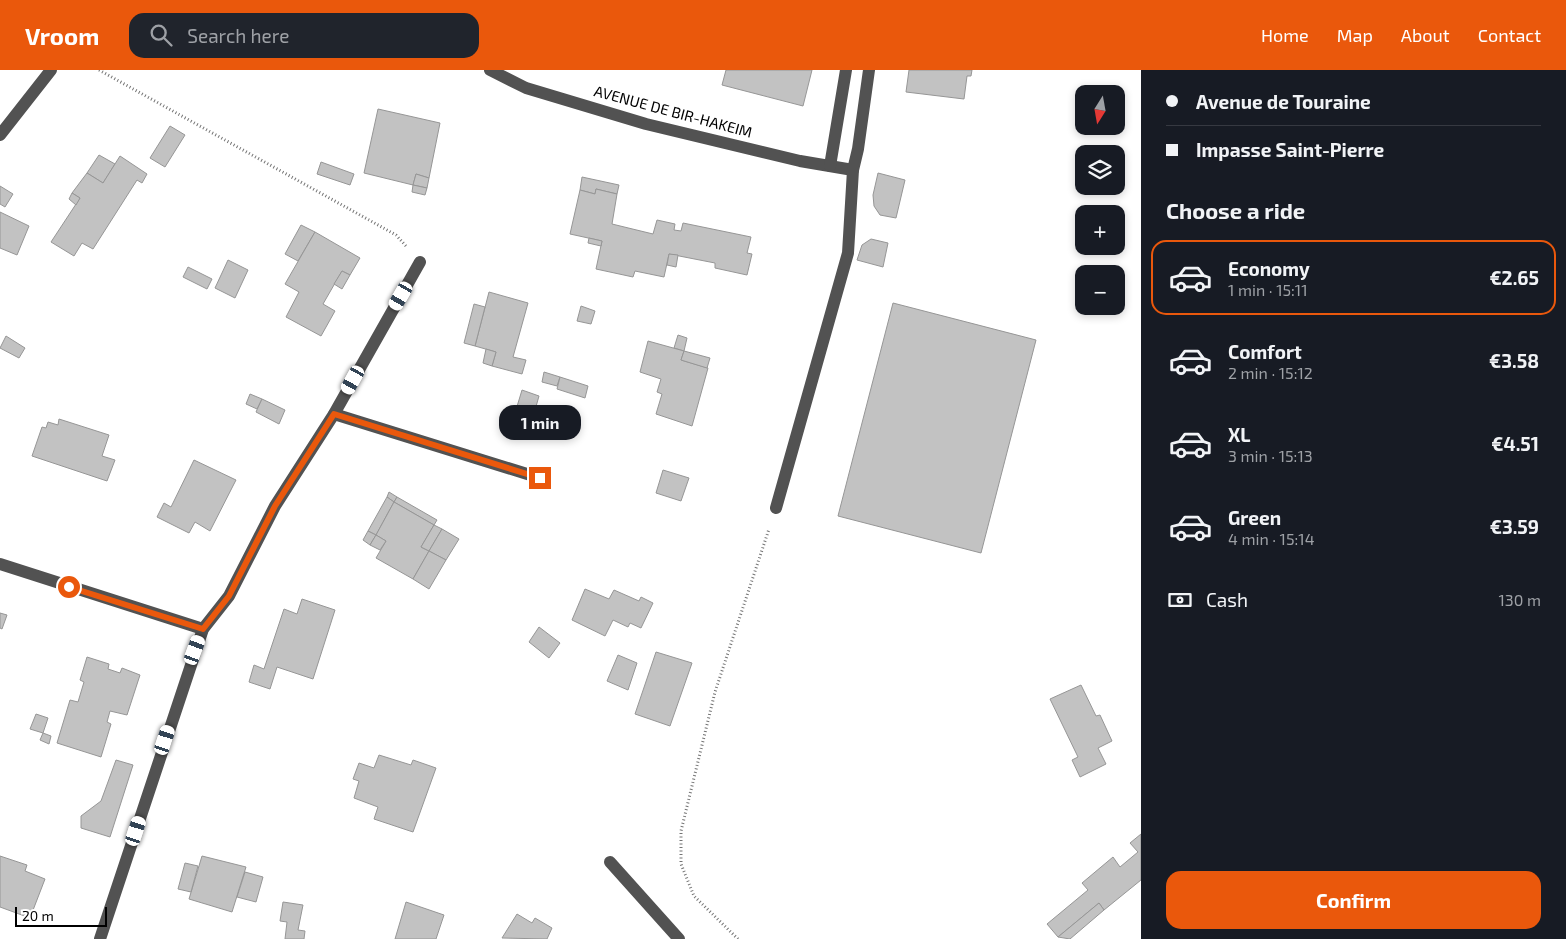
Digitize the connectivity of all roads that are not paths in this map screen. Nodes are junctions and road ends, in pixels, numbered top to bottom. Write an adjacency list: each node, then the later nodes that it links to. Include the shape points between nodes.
1 (51, 70): 5 (street)
2 (490, 70): 6 (street, AVENUE DE BIR-HAKEIM, via 526,88 646,124)
3 (846, 70): 6 (street)
4 (869, 70): 7 (street)
5 (0, 135)
6 (830, 166): 7 (street, AVENUE DE BIR-HAKEIM)
7 (853, 170): 11 (street, via 848,253)
8 (420, 262): 9 (street)
9 (334, 414): 10 (street); 13 (street, via 275,506 229,596)
10 (540, 478)
11 (776, 508)
12 (0, 564): 13 (street)
13 (203, 629): 15 (street)
14 (610, 862): 16 (street)
15 (100, 939)
16 (679, 939)

